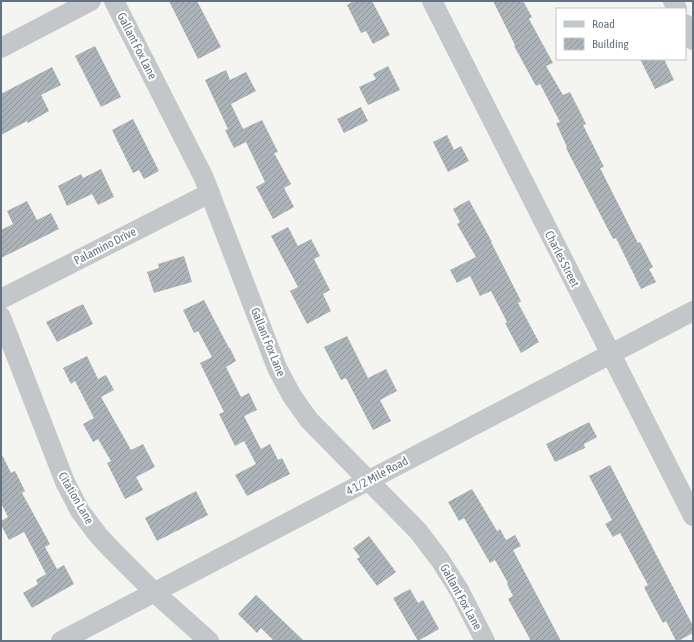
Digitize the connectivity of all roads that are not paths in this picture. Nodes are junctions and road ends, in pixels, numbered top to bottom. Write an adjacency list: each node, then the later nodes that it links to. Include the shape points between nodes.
1 (91, 1): 6 (street)
2 (114, 1): 7 (street, Gallant Fox Lane)
3 (432, 1): 11 (street, Charles Street)
4 (686, 26): 5 (street)
5 (693, 40)
6 (1, 48)
7 (210, 193): 8 (street, Palamino Drive); 12 (street, Gallant Fox Lane, via 277,368 292,396 313,424)
8 (1, 299)
9 (693, 311): 11 (street, 4 1/2 Mile Road)
10 (1, 317): 14 (street, Citation Lane, via 64,482 80,511 98,535)
11 (611, 354): 12 (street, 4 1/2 Mile Road); 13 (street, Charles Street)
12 (368, 481): 14 (street, 4 1/2 Mile Road); 17 (street, Gallant Fox Lane, via 418,532 440,560 459,590)
13 (693, 516)
14 (154, 592): 15 (street, 4 1/2 Mile Road); 16 (street, Citation Lane)
15 (61, 641)
16 (209, 641)
17 (485, 641)

